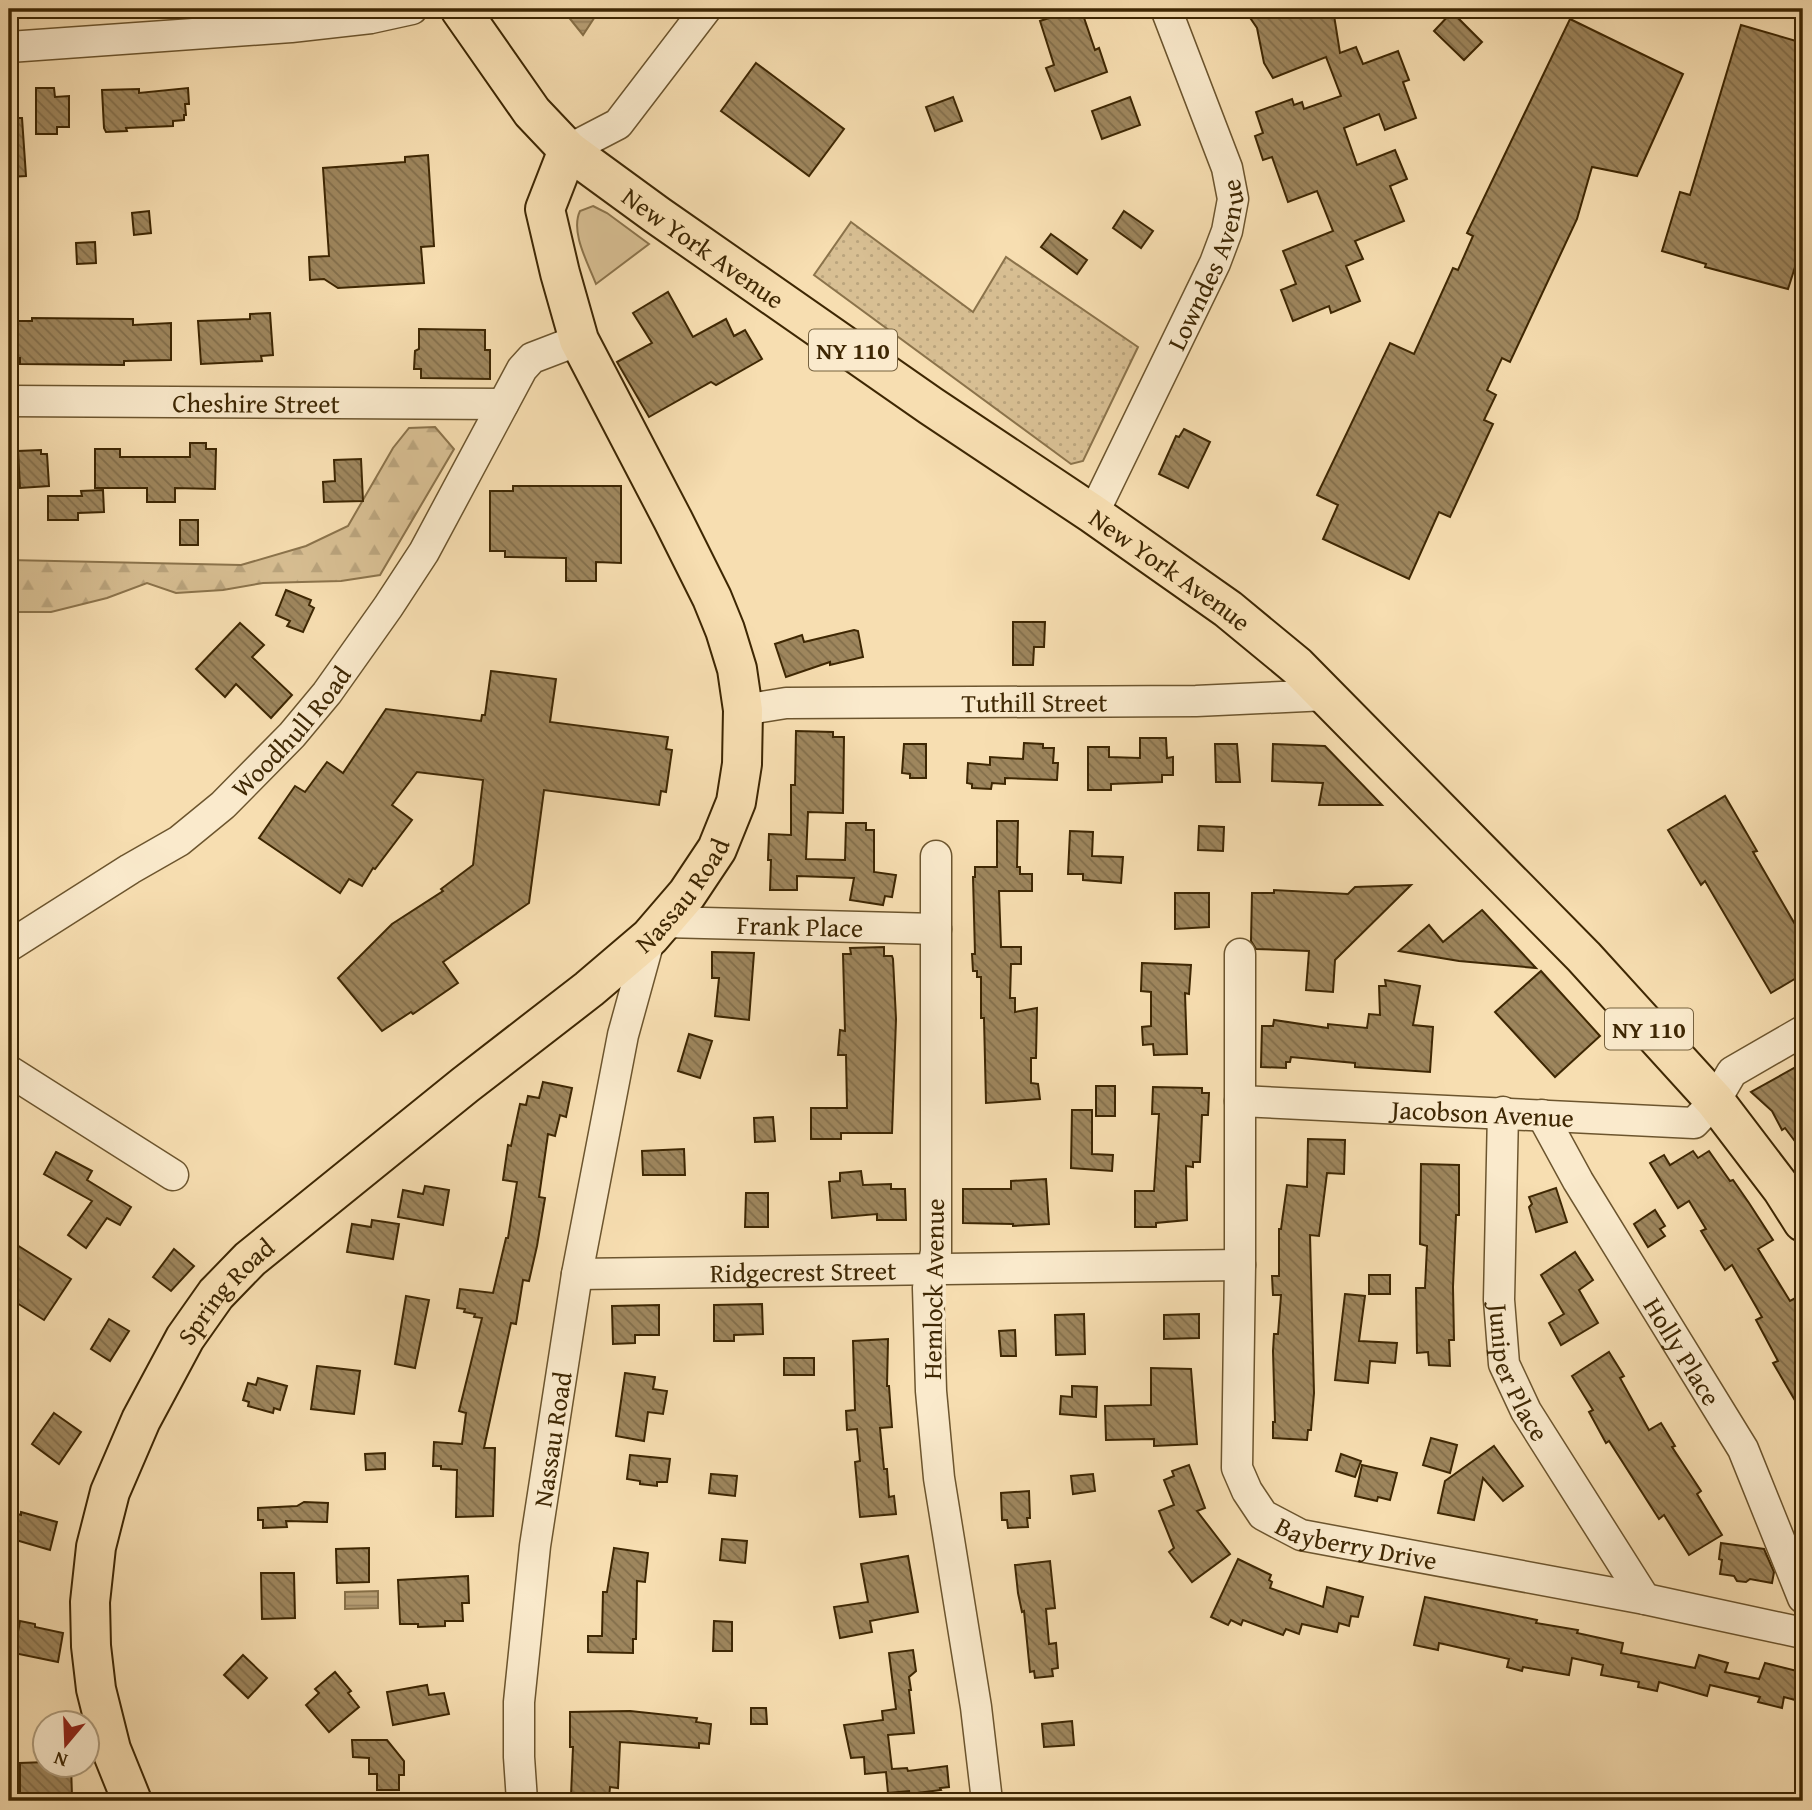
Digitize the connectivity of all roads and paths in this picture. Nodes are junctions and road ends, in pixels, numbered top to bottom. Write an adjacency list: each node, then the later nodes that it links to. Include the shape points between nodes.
1 (412, 9): 5 (street, via 290,27)
2 (460, 9): 6 (main road, New York Avenue / NY 110, via 532,113)
3 (706, 9): 6 (street, via 618,124)
4 (1166, 9): 10 (street, Lowndes Avenue, via 1227,168 1233,198 1215,263)
5 (9, 47)
6 (568, 150): 7 (main road, Nassau Road, via 545,209); 10 (main road, New York Avenue / NY 110, via 931,406)
7 (579, 340): 9 (street, Woodhull Road, via 532,358); 12 (main road, Nassau Road, via 712,598 737,669)
8 (9, 401): 9 (street, Cheshire Street)
9 (503, 404): 16 (street, Woodhull Road, via 437,530 388,607 292,735 223,805 179,841)
10 (1093, 514): 11 (main road, New York Avenue / NY 110, via 1228,609)
11 (1327, 695): 12 (street, Tuthill Street, via 1196,701 786,702); 21 (main road, New York Avenue / NY 110, via 1584,957)
12 (743, 710): 15 (main road, Nassau Road, via 736,802 717,849)
13 (936, 856): 14 (street, Hemlock Avenue)
14 (936, 929): 15 (street, Frank Place); 27 (street, Hemlock Avenue, via 936,1252)
15 (657, 930): 28 (street, Nassau Road, via 623,1035); 32 (main road, Spring Road, via 250,1259 216,1294 185,1338 141,1420 110,1492 96,1547 90,1602 96,1689 111,1749)
16 (9, 946)
17 (1240, 954): 20 (street, Bayberry Drive)
18 (1803, 1031): 21 (street, Jacobson Avenue, via 1732,1072)
19 (9, 1071): 24 (street)
20 (1240, 1101): 22 (street, Jacobson Avenue); 26 (street, Bayberry Drive)
21 (1715, 1101): 23 (street, Jacobson Avenue, via 1694,1123); 25 (main road, New York Avenue / NY 110)
22 (1503, 1112): 23 (street, Jacobson Avenue); 30 (street, Juniper Place, via 1499,1300 1504,1364 1526,1411)
23 (1542, 1115): 29 (street, Holly Place, via 1743,1449)
24 (173, 1175)
25 (1803, 1222)
26 (1240, 1265): 27 (street, Ridgecrest Street); 30 (street, Bayberry Drive, via 1237,1468 1263,1515 1301,1535)
27 (932, 1269): 28 (street, Ridgecrest Street); 34 (street, Hemlock Avenue, via 928,1288 931,1391 939,1478)
28 (577, 1274): 33 (street, Nassau Road, via 528,1597 519,1702)
29 (1803, 1598)
30 (1646, 1599): 31 (street, Bayberry Drive)
31 (1803, 1633)
32 (132, 1801)
33 (522, 1801)
34 (987, 1801)

